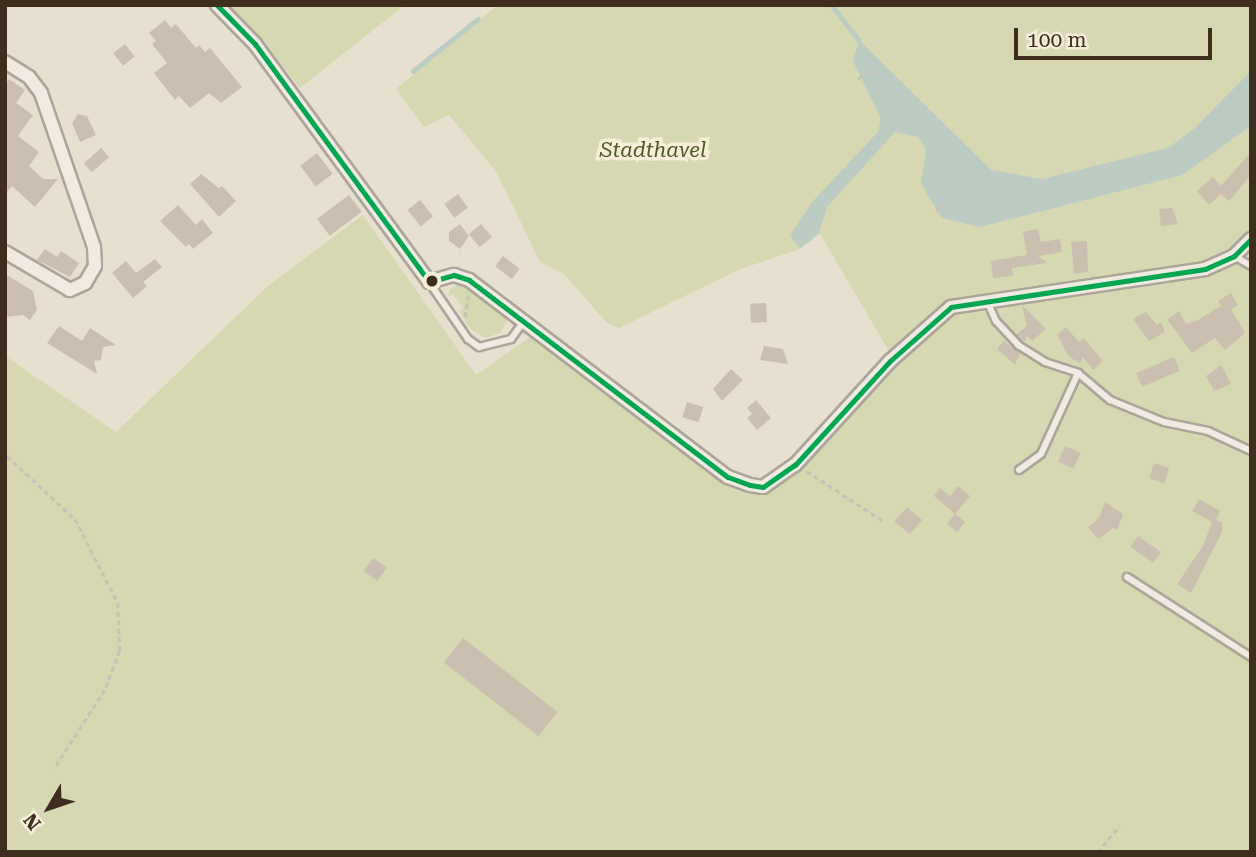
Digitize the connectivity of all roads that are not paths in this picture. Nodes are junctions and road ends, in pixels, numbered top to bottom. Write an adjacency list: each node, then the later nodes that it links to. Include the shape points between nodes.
1 (217, 5): 7 (street, via 255,44)
2 (5, 62): 4 (street, via 29,77 41,93 94,247 95,266 85,284 70,290)
3 (1251, 239): 5 (street)
4 (5, 252)
5 (1234, 256): 6 (lane); 8 (street, via 1177,275)
6 (1251, 267)
7 (429, 282): 9 (street, via 454,275 469,279); 9 (lane, via 479,347 511,339)
8 (986, 299): 9 (street, via 939,313 795,465 763,487 728,477); 10 (lane, via 996,321 1018,345 1045,362)
9 (524, 321)
10 (1078, 373): 11 (lane, via 1125,408 1208,431); 12 (lane, via 1041,454)
11 (1251, 451)
12 (1019, 470)
13 (1127, 577): 14 (lane)
14 (1251, 657)

